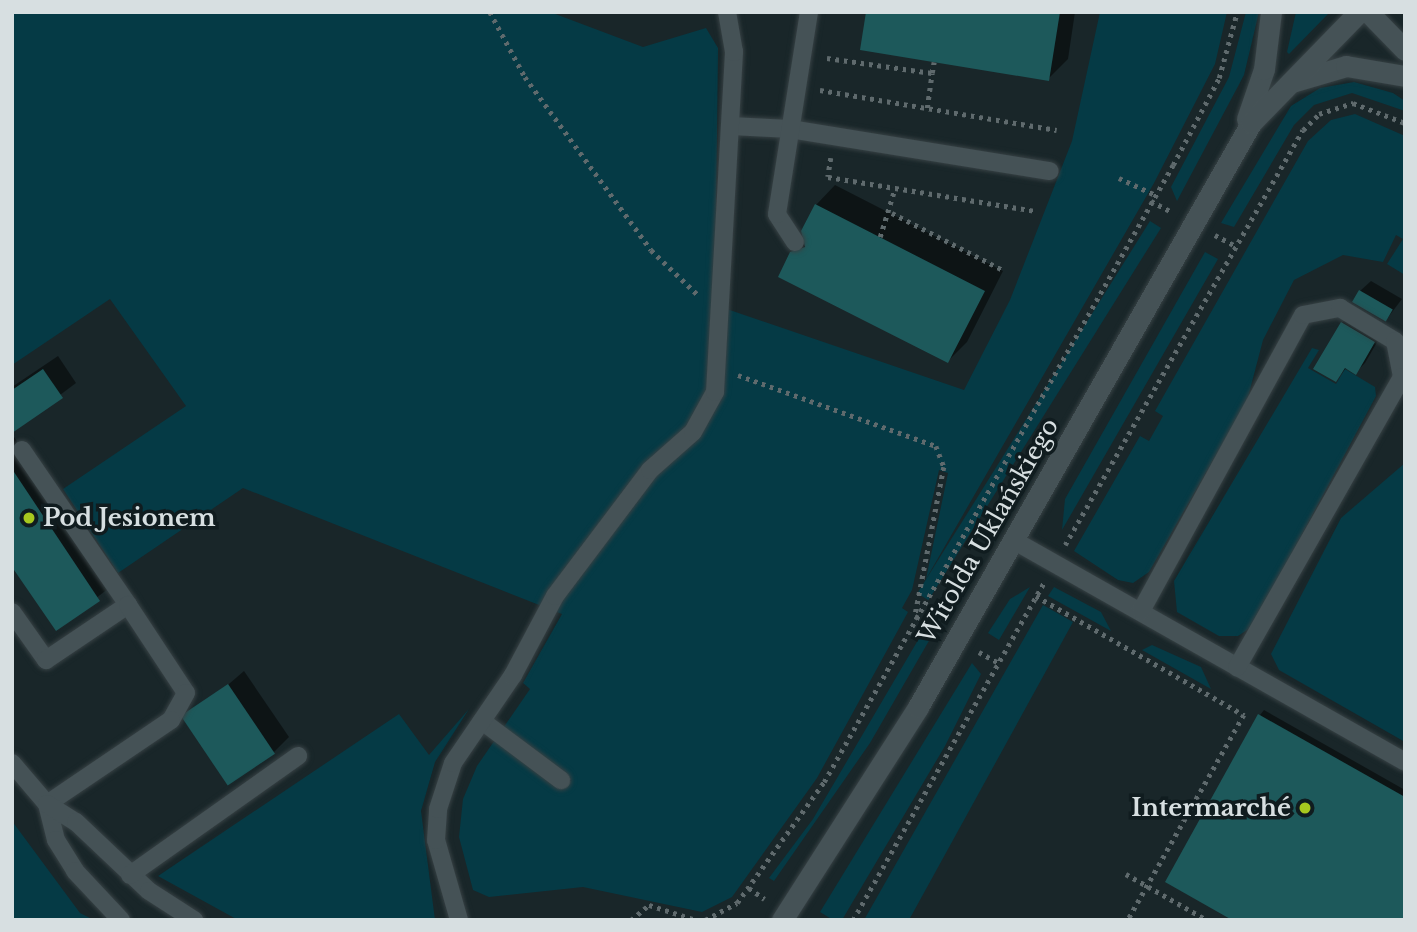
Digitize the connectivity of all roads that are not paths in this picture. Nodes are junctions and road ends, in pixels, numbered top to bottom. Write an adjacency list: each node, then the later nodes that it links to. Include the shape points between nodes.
1 (727, 12): 9 (lane, via 734,52)
2 (810, 12): 10 (lane)
3 (1271, 12): 11 (street, Witolda Uklańskiego, via 1260,85)
4 (1359, 12): 8 (street, Witolda Uklańskiego)
5 (1368, 12): 6 (street)
6 (1405, 50)
7 (1405, 76): 8 (street, via 1346,66)
8 (1286, 84): 11 (street, Witolda Uklańskiego)
9 (731, 126): 10 (lane); 20 (lane, via 720,369 708,411 650,470 555,596)
10 (790, 129): 12 (lane); 13 (lane, via 777,214)
11 (1227, 160): 15 (street, Witolda Uklańskiego)
12 (1050, 171)
13 (795, 242)
14 (22, 450): 16 (lane)
15 (1013, 540): 17 (lane); 30 (street, Witolda Uklańskiego, via 905,730)
16 (128, 605): 18 (lane, via 47,660); 25 (lane, via 169,660 186,693 184,704)
17 (1141, 611): 19 (lane); 19 (lane, via 1303,315 1340,308 1395,341 1402,377)
18 (12, 612)
19 (1237, 667): 23 (lane)
20 (481, 721): 24 (lane); 29 (lane, via 446,778 436,824)
21 (298, 756): 26 (lane)
22 (12, 762): 25 (lane)
23 (1405, 762)
24 (561, 780)
25 (47, 804): 26 (lane, via 76,822); 27 (lane, via 56,840 75,871)
26 (130, 876): 28 (lane)
27 (121, 920)
28 (194, 920)
29 (459, 920)
30 (782, 920)

